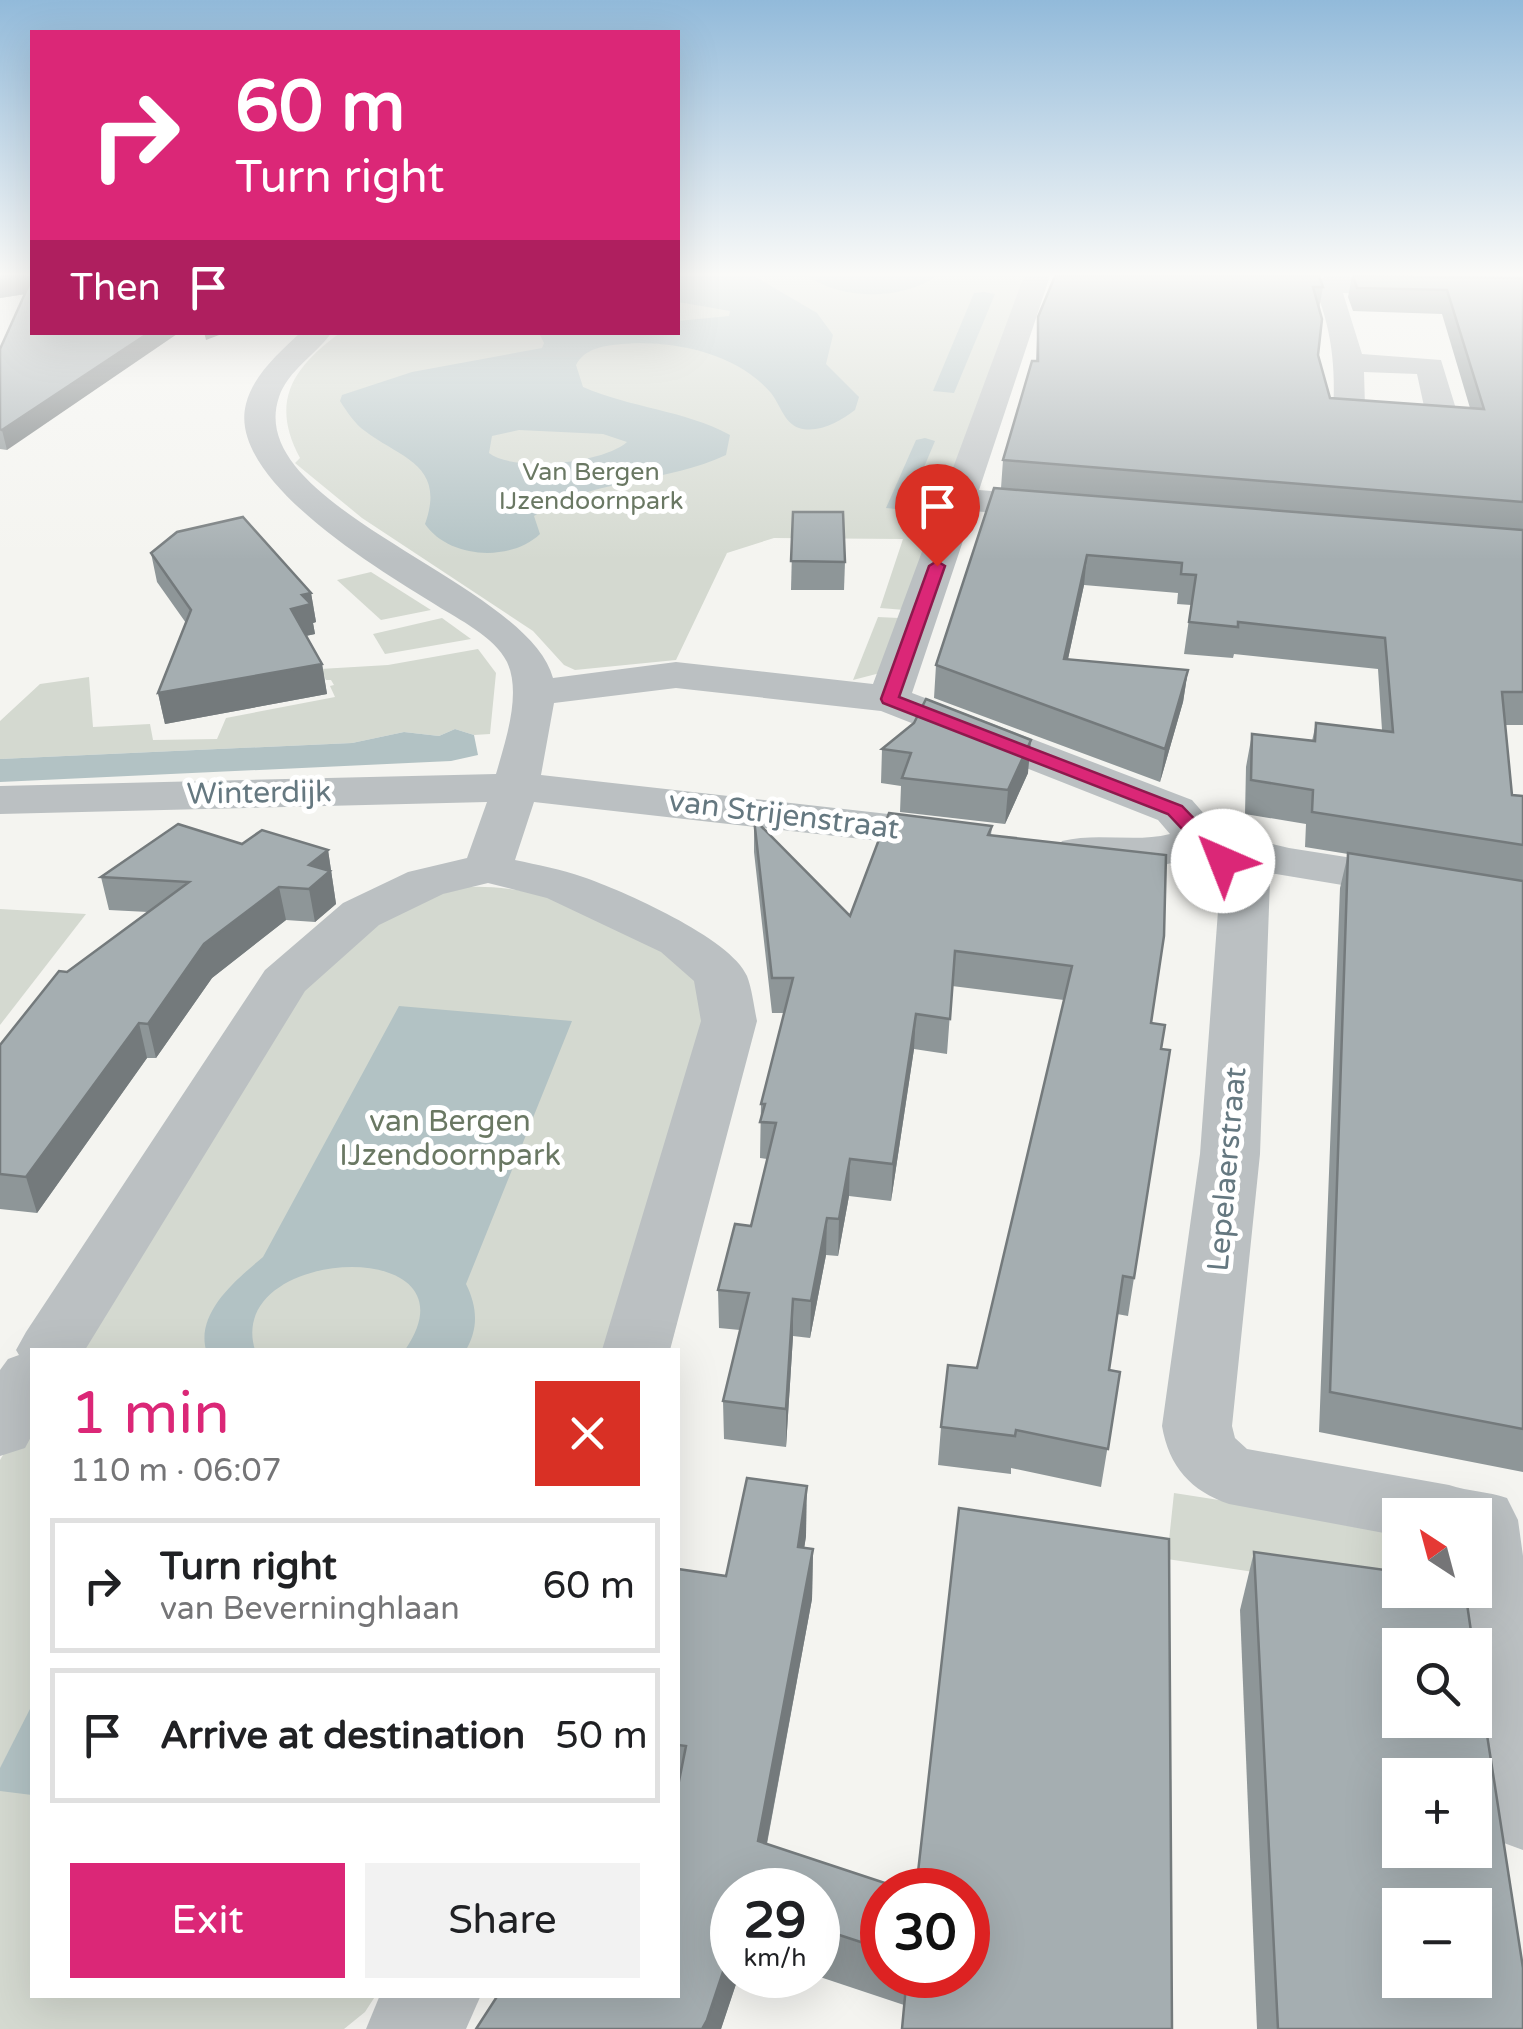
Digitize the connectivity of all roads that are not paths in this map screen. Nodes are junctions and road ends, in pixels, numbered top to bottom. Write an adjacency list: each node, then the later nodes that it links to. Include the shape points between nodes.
1 (281, 371): 5 (street, via 260,410 280,472 324,514 510,638 530,665)
2 (1004, 371): 3 (street)
3 (960, 499): 4 (street); 6 (street)
4 (1095, 511)
5 (532, 693): 6 (street, via 676,675); 7 (street)
6 (890, 699): 9 (street, via 1136,792 1175,810)
7 (518, 787): 8 (street, Winterdijk); 9 (street, van Strijenstraat, via 1144,856); 10 (street)
8 (0, 800)
9 (1202, 841): 11 (street, van Strijenstraat, via 1288,863); 16 (street, Lepelaerstraat, via 1245,880 1244,978 1200,1444 1229,1474)
10 (488, 868): 12 (street, via 426,883 361,914 284,981); 13 (street, via 566,887 635,918 720,974 729,1022)
11 (1523, 900)
12 (51, 1348)
13 (637, 1348)
14 (30, 1380): 15 (street)
15 (0, 1428)
16 (1382, 1503)
17 (1491, 1608): 18 (street, via 1508,1764)
18 (1523, 1810)
19 (432, 1998): 20 (street)
20 (414, 2029)

